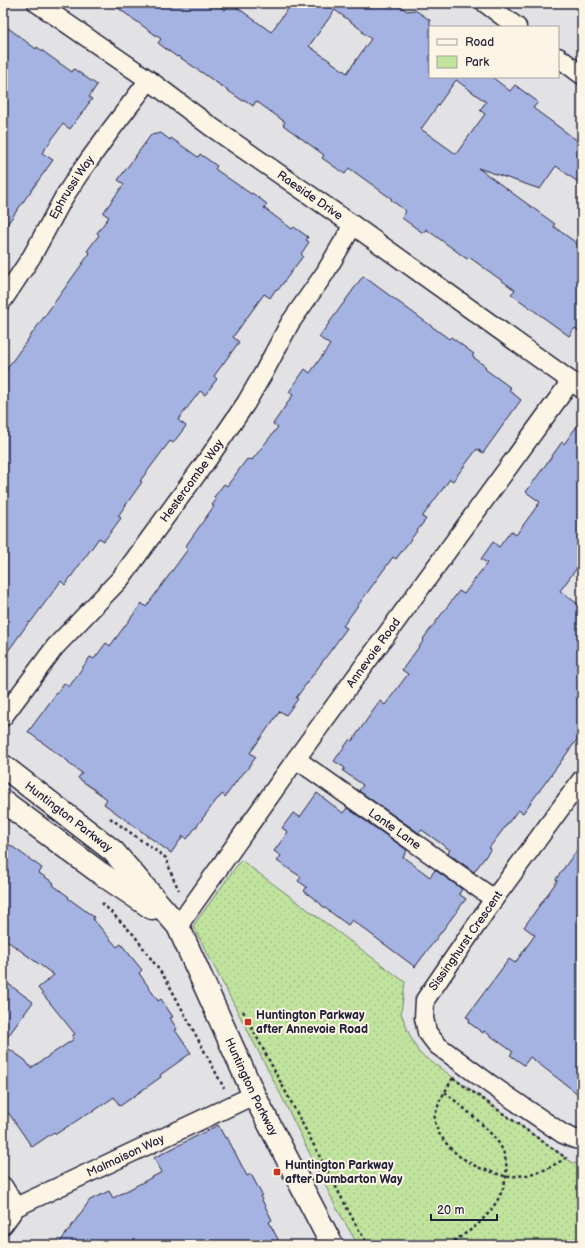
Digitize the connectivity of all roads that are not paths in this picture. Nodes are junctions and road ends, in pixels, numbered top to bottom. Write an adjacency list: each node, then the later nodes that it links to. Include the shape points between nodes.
1 (37, 3): 6 (street, Raeside Drive)
2 (485, 3): 3 (street)
3 (516, 26)
4 (559, 58): 5 (street)
5 (582, 75)
6 (149, 80): 7 (street, Raeside Drive, via 210,126); 8 (street, Ephrussi Way, via 79,174 32,256)
7 (353, 224): 9 (street, Raeside Drive); 10 (street, Hestercombe Way, via 325,273 290,323 246,403 205,462 121,578 55,647)
8 (3, 300)
9 (576, 385): 11 (street, Annevoie Road)
10 (3, 717)
11 (296, 760): 15 (street, Lante Lane); 16 (street, Annevoie Road)
12 (3, 766): 16 (street, Huntington Parkway, via 114,851)
13 (582, 779): 15 (street, Sissinghurst Crescent)
14 (3, 801): 16 (street, Huntington Parkway, via 100,873)
15 (494, 898): 18 (street, Sissinghurst Crescent, via 425,1000 424,1018 427,1032 437,1045 490,1084 563,1134)
16 (178, 926): 17 (street, Huntington Parkway)
17 (254, 1095): 20 (street, Malmaison Way); 22 (street, Huntington Parkway)
18 (582, 1140)
19 (3, 1186): 20 (street)
20 (16, 1207): 21 (street, Malmaison Way)
21 (3, 1225)
22 (332, 1245)

